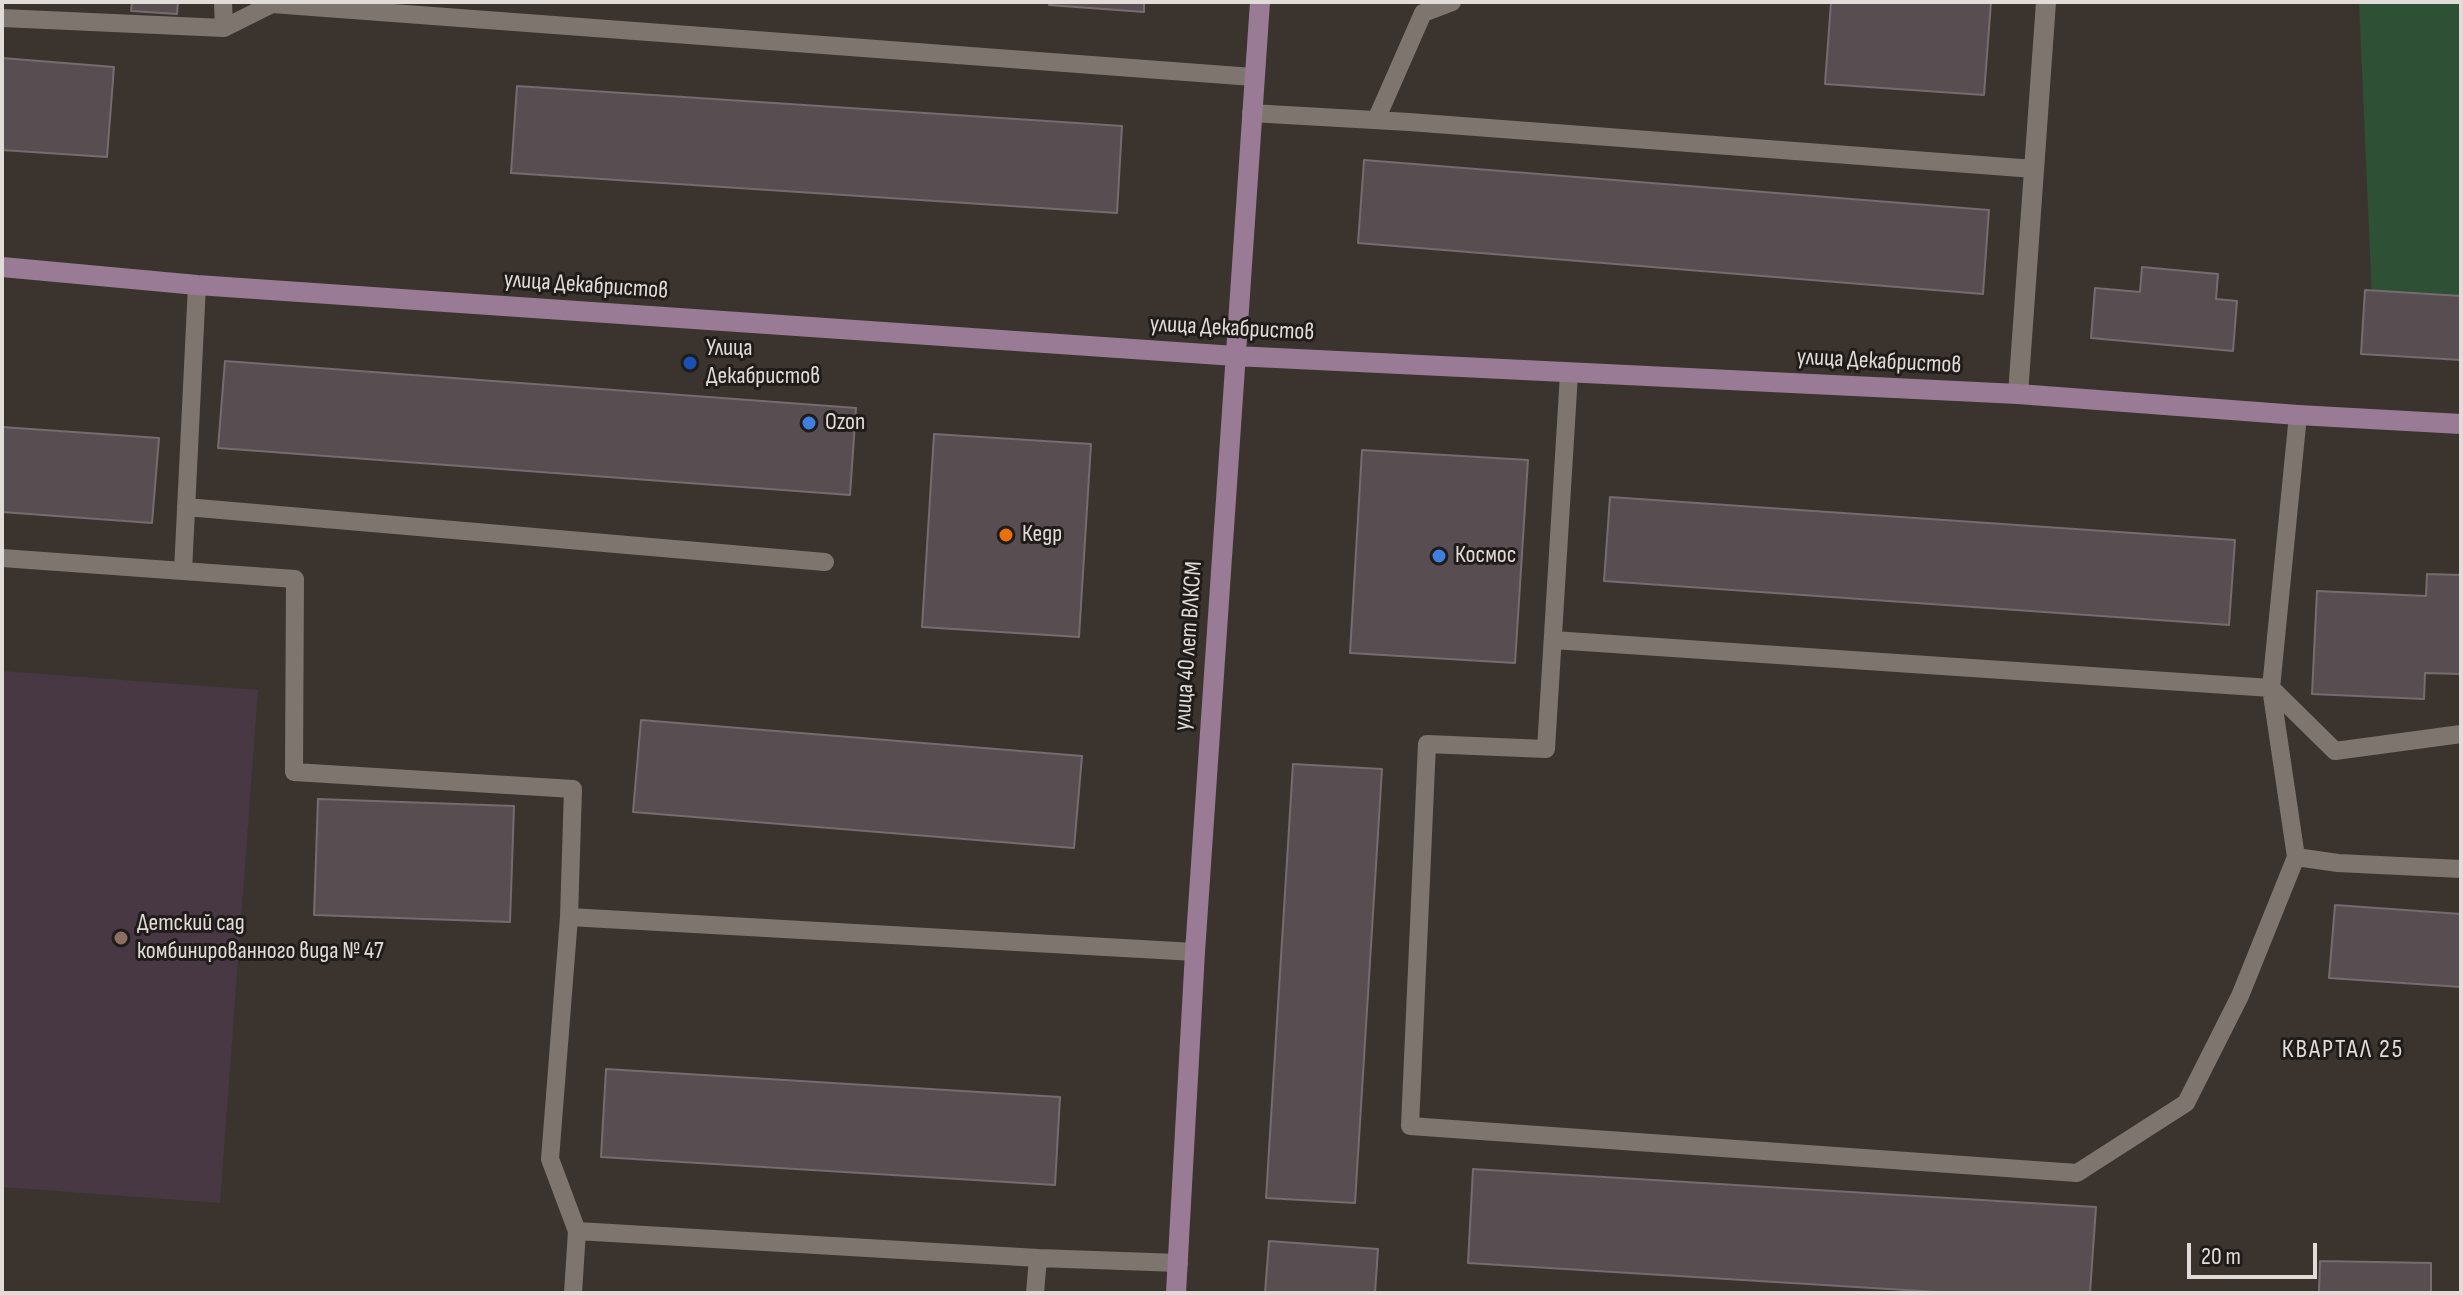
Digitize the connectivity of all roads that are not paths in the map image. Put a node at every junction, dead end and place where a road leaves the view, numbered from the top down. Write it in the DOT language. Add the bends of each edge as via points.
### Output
graph roads {
  1 [pos="223,2"];
  2 [pos="1260,2"];
  3 [pos="1452,2"];
  4 [pos="2046,2"];
  5 [pos="2,18"];
  6 [pos="224,28"];
  7 [pos="1253,77"];
  8 [pos="1251,113"];
  9 [pos="1376,120"];
  10 [pos="2034,169"];
  11 [pos="2,267"];
  12 [pos="197,285"];
  13 [pos="1235,356"];
  14 [pos="1569,374"];
  15 [pos="2018,394"];
  16 [pos="2298,415"];
  17 [pos="2461,424"];
  18 [pos="186,507"];
  19 [pos="2,558"];
  20 [pos="825,562"];
  21 [pos="183,571"];
  22 [pos="1553,640"];
  23 [pos="2271,688"];
  24 [pos="2461,734"];
  25 [pos="2296,857"];
  26 [pos="2461,869"];
  27 [pos="569,917"];
  28 [pos="1195,952"];
  29 [pos="577,1231"];
  30 [pos="1038,1258"];
  31 [pos="1179,1263"];
  32 [pos="573,1293"];
  33 [pos="1035,1293"];
  34 [pos="1176,1293"];
  1 -- 6 [label="lane"];
  2 -- 7 [label="main road, улица 40 лет ВЛКСМ"];
  3 -- 9 [label="lane" via="1423,13"];
  4 -- 10 [label="street"];
  5 -- 6 [label="lane"];
  6 -- 7 [label="lane" via="272,4"];
  7 -- 8 [label="main road, улица 40 лет ВЛКСМ"];
  8 -- 9 [label="lane"];
  8 -- 13 [label="main road, улица 40 лет ВЛКСМ"];
  9 -- 10 [label="lane"];
  10 -- 15 [label="street"];
  11 -- 12 [label="main road, улица Декабристов"];
  12 -- 13 [label="main road, улица Декабристов"];
  12 -- 18 [label="lane"];
  13 -- 14 [label="main road, улица Декабристов"];
  13 -- 28 [label="main road, улица 40 лет ВЛКСМ"];
  14 -- 15 [label="main road, улица Декабристов"];
  14 -- 22 [label="lane"];
  15 -- 16 [label="main road, улица Декабристов"];
  16 -- 17 [label="main road, улица Декабристов"];
  16 -- 23 [label="lane"];
  18 -- 20 [label="lane"];
  18 -- 21 [label="lane"];
  19 -- 21 [label="lane"];
  21 -- 27 [label="lane" via="295,579 294,772 573,789"];
  22 -- 23 [label="lane"];
  22 -- 25 [label="lane" via="1546,749 1427,744 1410,1126 2077,1173 2186,1103 2240,996"];
  23 -- 24 [label="lane" via="2335,751"];
  23 -- 25 [label="lane"];
  25 -- 26 [label="lane"];
  27 -- 28 [label="lane"];
  27 -- 29 [label="lane" via="550,1159"];
  28 -- 31 [label="main road, улица 40 лет ВЛКСМ"];
  29 -- 30 [label="lane"];
  29 -- 32 [label="lane"];
  30 -- 31 [label="lane"];
  30 -- 33 [label="lane"];
  31 -- 34 [label="main road, улица 40 лет ВЛКСМ"];
}
